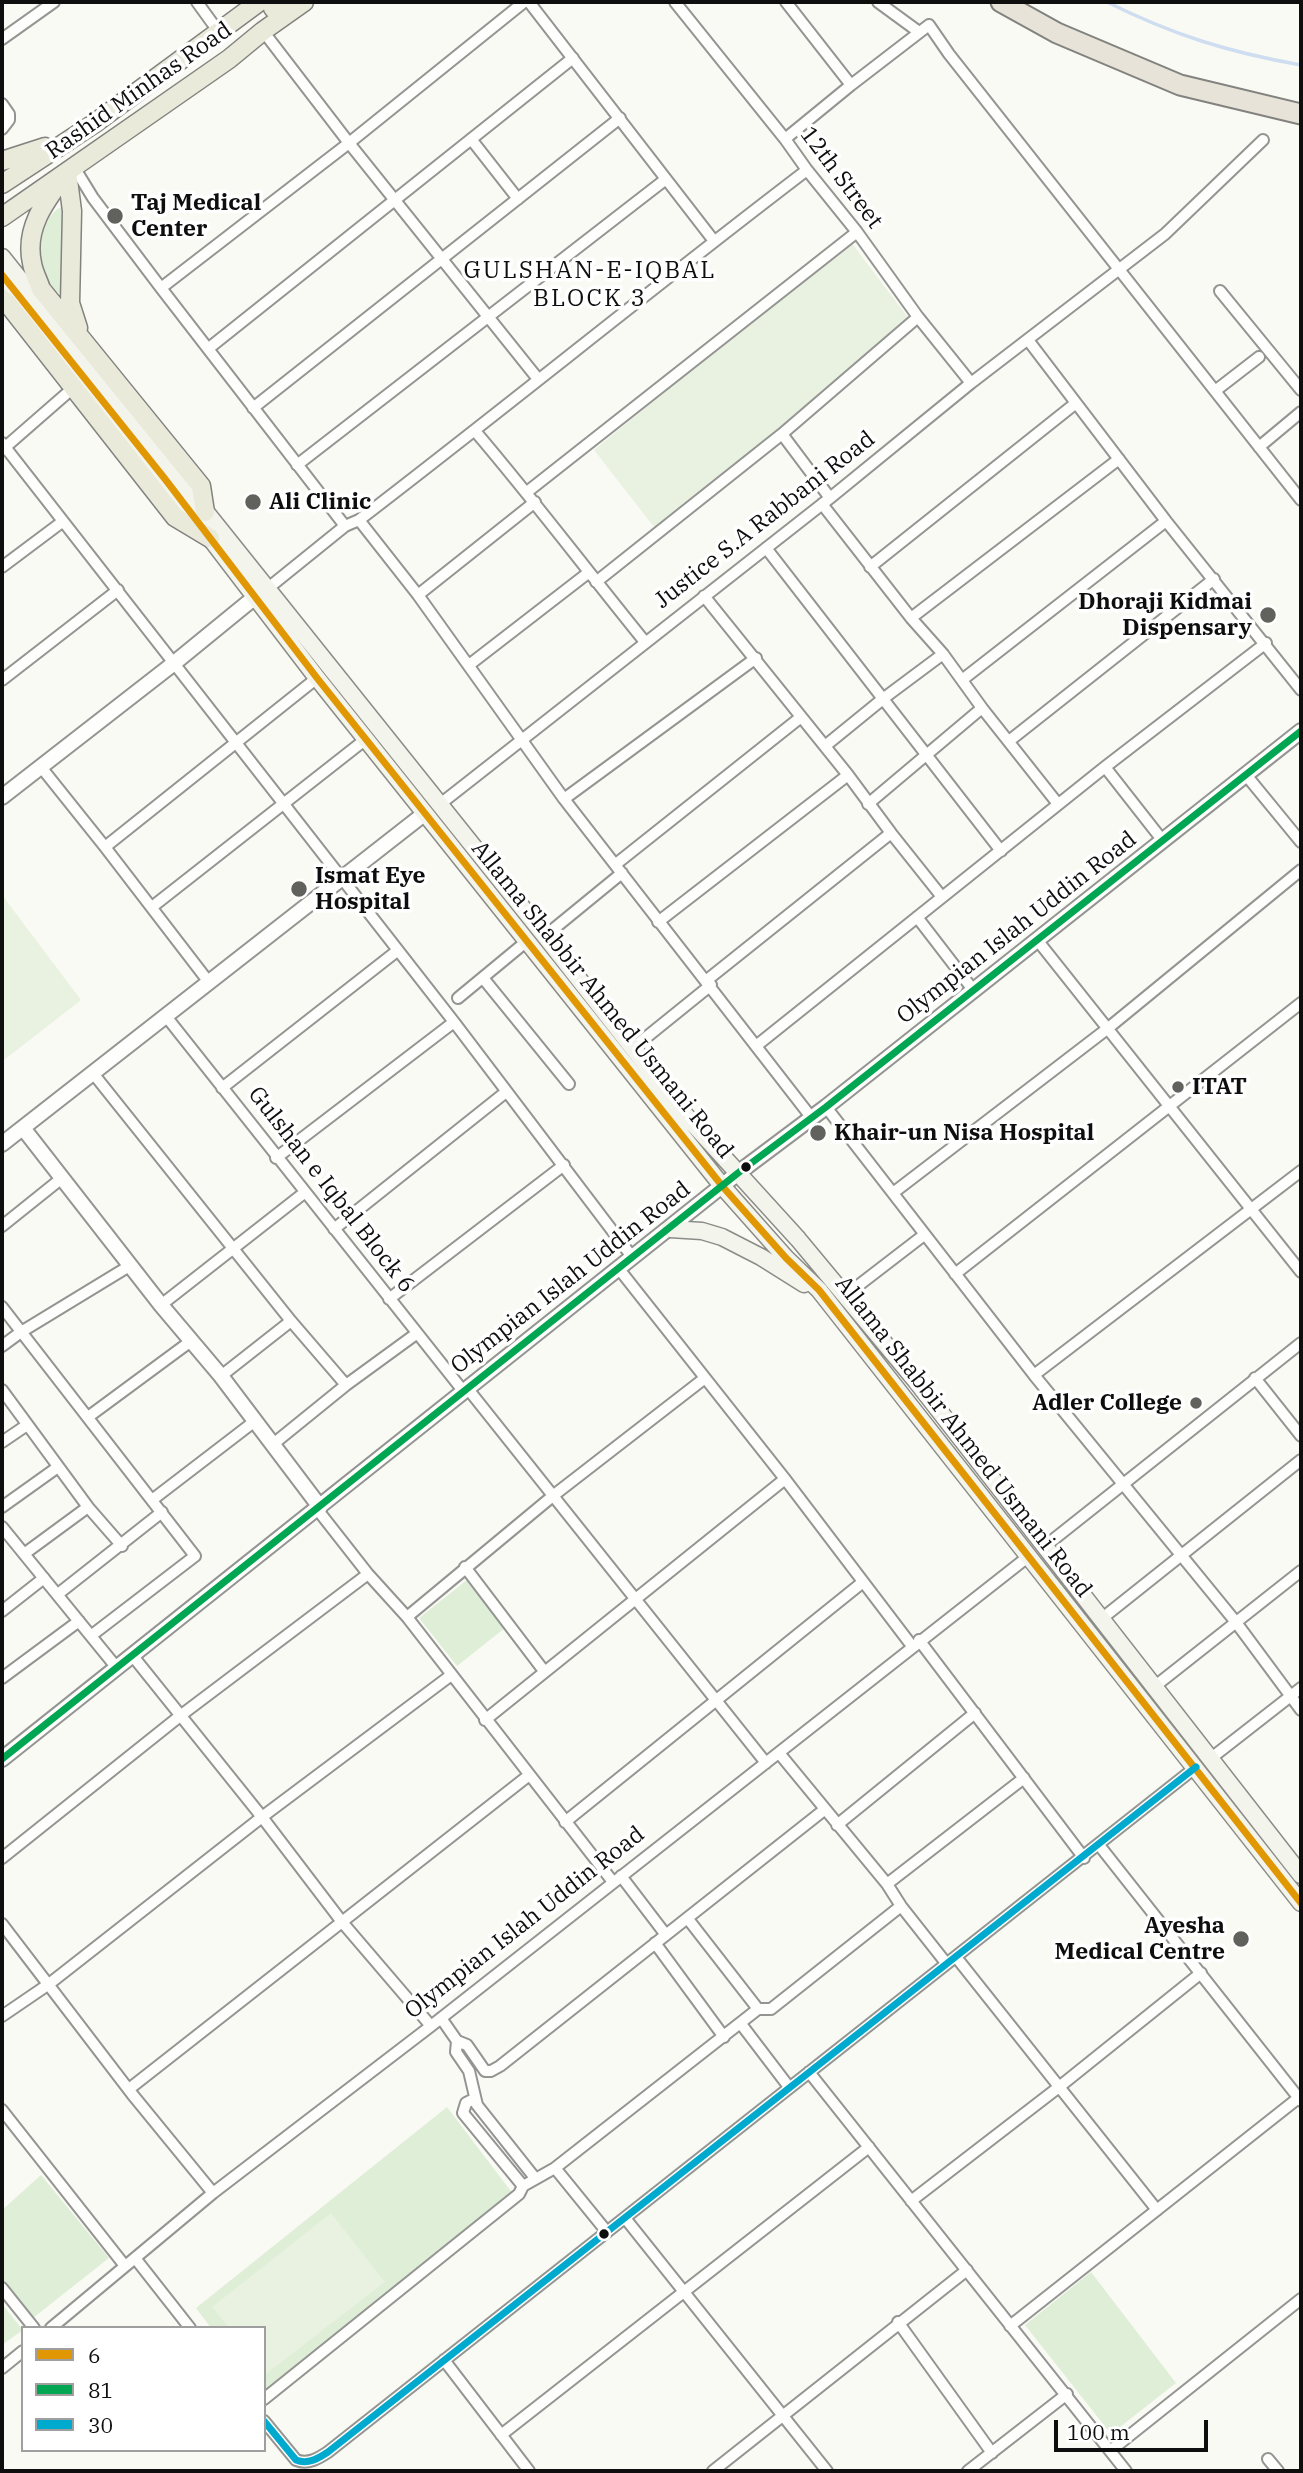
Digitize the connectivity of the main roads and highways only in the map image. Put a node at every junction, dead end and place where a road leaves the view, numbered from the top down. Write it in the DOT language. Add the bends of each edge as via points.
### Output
graph roads {
  1 [pos="259,2"];
  2 [pos="272,2"];
  3 [pos="1001,2"];
  4 [pos="298,6"];
  5 [pos="218,32"];
  6 [pos="229,60"];
  7 [pos="1301,114"];
  8 [pos="69,140"];
  9 [pos="2,161"];
  10 [pos="71,170"];
  11 [pos="2,184"];
  12 [pos="2,217"];
  13 [pos="2,257"];
  14 [pos="2,275"];
  15 [pos="2,299"];
  16 [pos="81,338"];
  17 [pos="169,475"];
  18 [pos="205,512"];
  19 [pos="211,538"];
  20 [pos="261,593"];
  21 [pos="670,1229"];
  22 [pos="819,1290"];
  23 [pos="1203,1763"];
  24 [pos="1301,1875"];
  25 [pos="1301,1903"];
  1 -- 5 [label="main road, Rashid Minhas Road"];
  2 -- 4 [label="main road" via="277,13"];
  3 -- 7 [label="highway" via="1057,33 1180,85"];
  4 -- 6 [label="main road, Rashid Minhas Road"];
  5 -- 6 [label="main road" via="240,29 245,34"];
  5 -- 8 [label="main road, Rashid Minhas Road"];
  6 -- 10 [label="main road, Rashid Minhas Road"];
  8 -- 9 [label="main road"];
  8 -- 11 [label="main road, Rashid Minhas Road"];
  10 -- 12 [label="main road, Rashid Minhas Road"];
  10 -- 16 [label="main road" via="70,303"];
  10 -- 16 [label="main road" via="37,215 32,263 41,289"];
  13 -- 17 [label="main road"];
  14 -- 17 [label="main road"];
  15 -- 19 [label="main road" via="175,517"];
  16 -- 18 [label="main road" via="201,486"];
  17 -- 18 [label="main road, Allama Shabbir Ahmed Usmani Road"];
  17 -- 19 [label="main road, Allama Shabbir Ahmed Usmani Road"];
  18 -- 20 [label="main road, Allama Shabbir Ahmed Usmani Road"];
  19 -- 20 [label="main road, Allama Shabbir Ahmed Usmani Road"];
  20 -- 22 [label="main road, Allama Shabbir Ahmed Usmani Road" via="317,678 424,814 723,1187"];
  20 -- 23 [label="main road, Allama Shabbir Ahmed Usmani Road" via="439,805 687,1117 916,1381 1154,1687"];
  21 -- 22 [label="main road" via="722,1237"];
  22 -- 23 [label="main road, Allama Shabbir Ahmed Usmani Road" via="1028,1556"];
  23 -- 24 [label="main road, Allama Shabbir Ahmed Usmani Road"];
  23 -- 25 [label="main road, Allama Shabbir Ahmed Usmani Road"];
}
